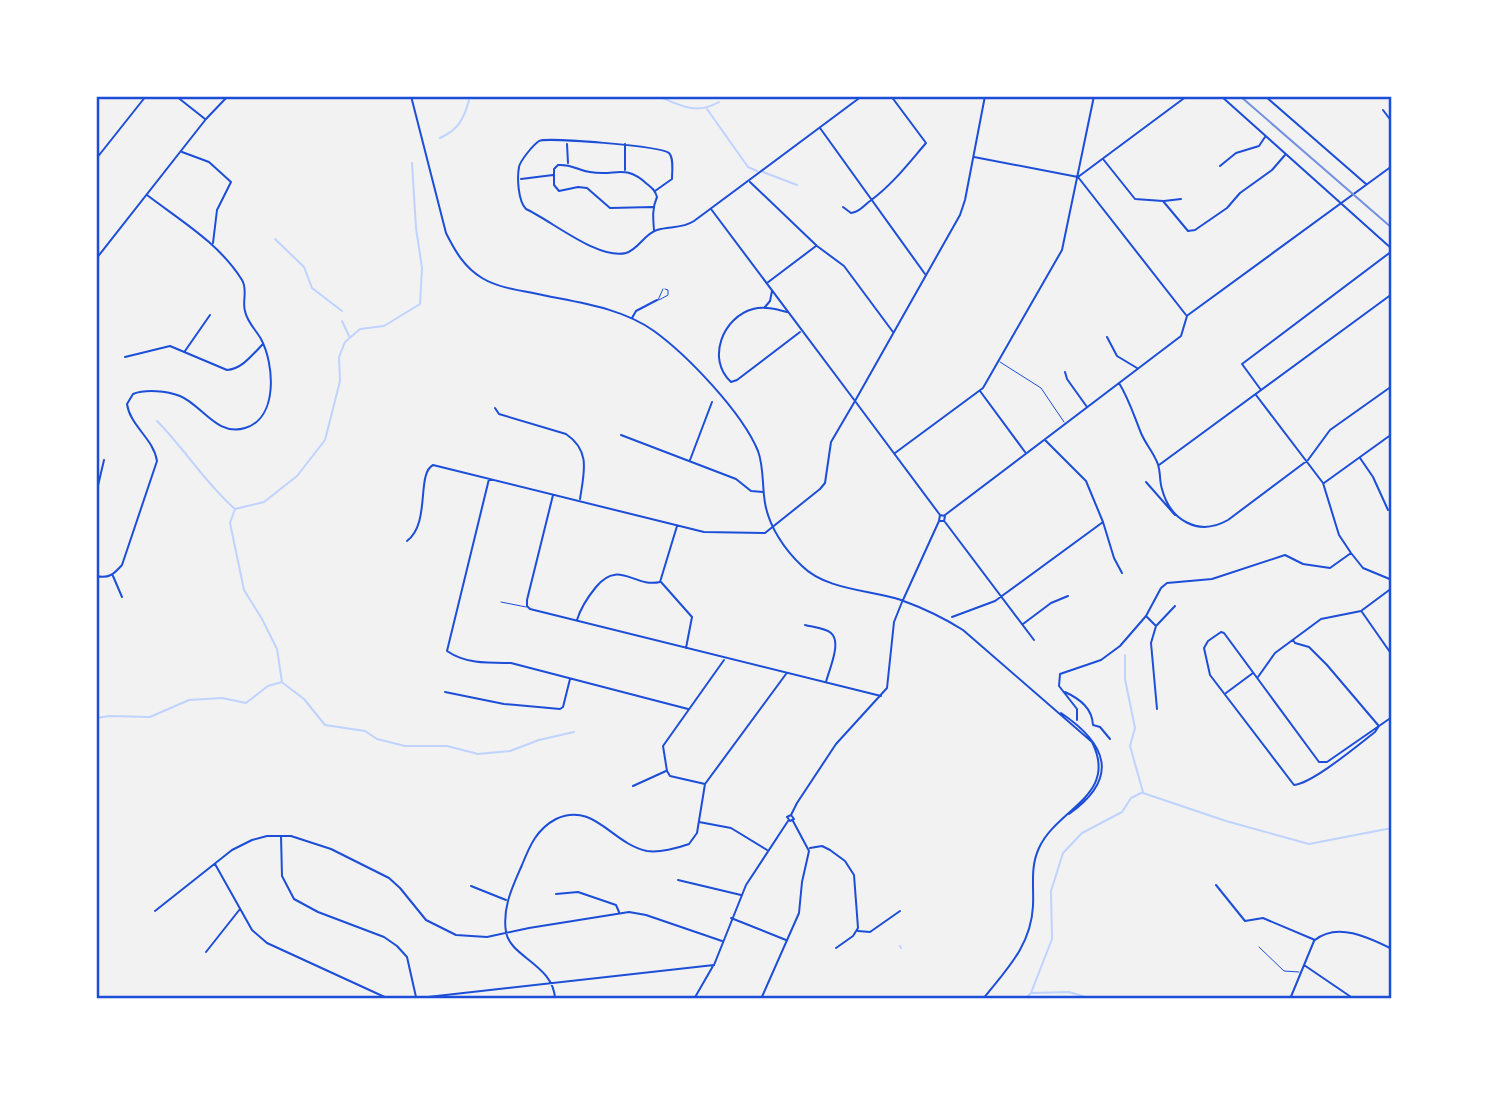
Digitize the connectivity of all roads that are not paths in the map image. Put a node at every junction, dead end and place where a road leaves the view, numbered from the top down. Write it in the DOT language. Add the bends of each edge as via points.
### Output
graph roads {
  1 [pos="176,96"];
  2 [pos="229,96"];
  3 [pos="411,96"];
  4 [pos="862,96"];
  5 [pos="891,96"];
  6 [pos="985,96"];
  7 [pos="1094,96"];
  8 [pos="1187,96"];
  9 [pos="1220,96"];
  10 [pos="1265,96"];
  11 [pos="145,97"];
  12 [pos="1383,110"];
  13 [pos="206,120"];
  14 [pos="1392,122"];
  15 [pos="820,128"];
  16 [pos="1265,136"];
  17 [pos="567,142"];
  18 [pos="625,144"];
  19 [pos="180,152"];
  20 [pos="1285,155"];
  21 [pos="974,156"];
  22 [pos="96,159"];
  23 [pos="1103,159"];
  24 [pos="568,164"];
  25 [pos="1220,166"];
  26 [pos="1392,166"];
  27 [pos="625,171"];
  28 [pos="554,174"];
  29 [pos="1077,177"];
  30 [pos="519,178"];
  31 [pos="748,181"];
  32 [pos="1366,185"];
  33 [pos="655,191"];
  34 [pos="147,195"];
  35 [pos="1181,199"];
  36 [pos="871,200"];
  37 [pos="1163,201"];
  38 [pos="1340,203"];
  39 [pos="653,207"];
  40 [pos="843,207"];
  41 [pos="711,209"];
  42 [pos="654,231"];
  43 [pos="213,244"];
  44 [pos="817,246"];
  45 [pos="1392,250"];
  46 [pos="96,260"];
  47 [pos="926,275"];
  48 [pos="766,283"];
  49 [pos="772,291"];
  50 [pos="1392,294"];
  51 [pos="657,300"];
  52 [pos="764,308"];
  53 [pos="788,312"];
  54 [pos="210,315"];
  55 [pos="1187,316"];
  56 [pos="631,319"];
  57 [pos="802,331"];
  58 [pos="893,332"];
  59 [pos="1107,337"];
  60 [pos="263,344"];
  61 [pos="185,352"];
  62 [pos="125,357"];
  63 [pos="999,362"];
  64 [pos="1138,369"];
  65 [pos="1065,372"];
  66 [pos="1119,383"];
  67 [pos="1392,386"];
  68 [pos="980,390"];
  69 [pos="1261,391"];
  70 [pos="1256,395"];
  71 [pos="855,401"];
  72 [pos="712,402"];
  73 [pos="1087,407"];
  74 [pos="495,408"];
  75 [pos="1066,424"];
  76 [pos="621,435"];
  77 [pos="1392,435"];
  78 [pos="1044,440"];
  79 [pos="1026,453"];
  80 [pos="894,454"];
  81 [pos="1360,457"];
  82 [pos="104,460"];
  83 [pos="690,461"];
  84 [pos="1306,461"];
  85 [pos="1158,466"];
  86 [pos="490,478"];
  87 [pos="1146,482"];
  88 [pos="1323,483"];
  89 [pos="764,492"];
  90 [pos="96,494"];
  91 [pos="553,494"];
  92 [pos="580,501"];
  93 [pos="1388,510"];
  94 [pos="940,515"];
  95 [pos="944,516"];
  96 [pos="1176,516"];
  97 [pos="940,521"];
  98 [pos="944,521"];
  99 [pos="1103,522"];
  100 [pos="677,526"];
  101 [pos="772,526"];
  102 [pos="407,541"];
  103 [pos="1351,553"];
  104 [pos="1122,573"];
  105 [pos="113,575"];
  106 [pos="96,576"];
  107 [pos="1391,579"];
  108 [pos="660,582"];
  109 [pos="1392,588"];
  110 [pos="1068,596"];
  111 [pos="122,597"];
  112 [pos="1000,597"];
  113 [pos="903,601"];
  114 [pos="501,602"];
  115 [pos="527,606"];
  116 [pos="1175,606"];
  117 [pos="1361,611"];
  118 [pos="1146,616"];
  119 [pos="952,617"];
  120 [pos="577,621"];
  121 [pos="804,625"];
  122 [pos="1022,625"];
  123 [pos="1156,626"];
  124 [pos="1034,640"];
  125 [pos="1293,640"];
  126 [pos="686,649"];
  127 [pos="1392,655"];
  128 [pos="725,659"];
  129 [pos="1254,673"];
  130 [pos="786,674"];
  131 [pos="570,678"];
  132 [pos="1257,678"];
  133 [pos="827,682"];
  134 [pos="445,692"];
  135 [pos="1064,692"];
  136 [pos="1225,693"];
  137 [pos="881,696"];
  138 [pos="688,709"];
  139 [pos="1157,709"];
  140 [pos="1392,717"];
  141 [pos="1077,720"];
  142 [pos="1379,726"];
  143 [pos="1110,739"];
  144 [pos="667,771"];
  145 [pos="705,784"];
  146 [pos="633,786"];
  147 [pos="792,815"];
  148 [pos="788,820"];
  149 [pos="793,820"];
  150 [pos="698,822"];
  151 [pos="281,835"];
  152 [pos="809,848"];
  153 [pos="767,851"];
  154 [pos="214,863"];
  155 [pos="678,880"];
  156 [pos="1216,885"];
  157 [pos="471,886"];
  158 [pos="556,894"];
  159 [pos="741,895"];
  160 [pos="507,900"];
  161 [pos="241,909"];
  162 [pos="155,911"];
  163 [pos="900,911"];
  164 [pos="619,914"];
  165 [pos="732,918"];
  166 [pos="857,931"];
  167 [pos="506,933"];
  168 [pos="787,940"];
  169 [pos="1315,940"];
  170 [pos="723,941"];
  171 [pos="1259,947"];
  172 [pos="836,948"];
  173 [pos="1392,949"];
  174 [pos="206,952"];
  175 [pos="713,965"];
  176 [pos="1304,965"];
  177 [pos="1301,972"];
  178 [pos="552,983"];
  179 [pos="416,998"];
  180 [pos="389,999"];
  181 [pos="410,999"];
  182 [pos="555,999"];
  183 [pos="694,999"];
  184 [pos="761,999"];
  185 [pos="983,999"];
  186 [pos="1290,999"];
  187 [pos="1354,999"];
  1 -- 13 [label="street"];
  2 -- 13 [label="street"];
  3 -- 56 [label="street" via="446,233 470,269 502,286"];
  4 -- 15 [label="street"];
  5 -- 36 [label="street" via="926,143 886,190"];
  6 -- 21 [label="street"];
  7 -- 29 [label="street"];
  8 -- 23 [label="street"];
  9 -- 16 [label="street"];
  10 -- 32 [label="street"];
  11 -- 22 [label="street"];
  12 -- 14 [label="street"];
  13 -- 19 [label="street"];
  15 -- 31 [label="street"];
  15 -- 36 [label="street"];
  16 -- 20 [label="street"];
  16 -- 25 [label="street" via="1259,146 1236,153"];
  17 -- 18 [label="street"];
  17 -- 24 [label="street"];
  17 -- 30 [label="street" via="539,141 522,161"];
  18 -- 27 [label="street"];
  18 -- 33 [label="street" via="659,148 672,156 673,179"];
  19 -- 34 [label="street"];
  19 -- 43 [label="street" via="209,162 231,182 217,209"];
  20 -- 37 [label="street" via="1227,208 1195,230 1186,230"];
  20 -- 38 [label="street"];
  21 -- 29 [label="street"];
  21 -- 47 [label="street" via="960,215"];
  23 -- 29 [label="street"];
  23 -- 37 [label="street" via="1135,199"];
  24 -- 27 [label="street" via="591,172"];
  24 -- 28 [label="street" via="555,166"];
  26 -- 32 [label="street"];
  27 -- 33 [label="street" via="636,174"];
  28 -- 30 [label="street"];
  28 -- 39 [label="street" via="557,190 587,188 608,207"];
  29 -- 55 [label="street"];
  29 -- 63 [label="street" via="1062,250"];
  30 -- 42 [label="street" via="526,209 596,249 631,251"];
  31 -- 41 [label="street"];
  31 -- 44 [label="street"];
  32 -- 38 [label="street"];
  33 -- 39 [label="street"];
  34 -- 43 [label="street"];
  34 -- 46 [label="street"];
  35 -- 37 [label="street"];
  36 -- 40 [label="street" via="855,214"];
  36 -- 47 [label="street"];
  38 -- 45 [label="street"];
  38 -- 55 [label="street"];
  39 -- 42 [label="street"];
  41 -- 42 [label="street" via="687,225"];
  41 -- 48 [label="street"];
  43 -- 60 [label="street" via="243,282 246,315"];
  44 -- 48 [label="street"];
  44 -- 58 [label="street" via="844,266"];
  45 -- 69 [label="street" via="1242,364"];
  47 -- 58 [label="street"];
  48 -- 49 [label="street"];
  49 -- 52 [label="street"];
  49 -- 53 [label="street"];
  50 -- 69 [label="street"];
  51 -- 56 [label="street" via="636,311"];
  52 -- 53 [label="street"];
  52 -- 57 [label="street" via="739,316 722,337 720,361 731,382"];
  53 -- 57 [label="street"];
  54 -- 61 [label="street"];
  55 -- 64 [label="street" via="1181,336"];
  56 -- 89 [label="street" via="688,360 720,396 758,451"];
  57 -- 71 [label="street"];
  58 -- 71 [label="street"];
  59 -- 64 [label="street" via="1117,356"];
  60 -- 61 [label="street" via="233,370"];
  60 -- 105 [label="street" via="271,371 268,403 260,419 244,429 222,428 181,397 146,391 130,398 130,415 156,451 157,461 122,565"];
  61 -- 62 [label="street" via="162,346"];
  63 -- 68 [label="street"];
  63 -- 75 [label="lane" via="1041,388"];
  64 -- 66 [label="street"];
  65 -- 73 [label="street"];
  66 -- 73 [label="street"];
  66 -- 85 [label="street"];
  67 -- 84 [label="street" via="1330,430"];
  68 -- 79 [label="street"];
  68 -- 80 [label="street"];
  69 -- 70 [label="street"];
  70 -- 84 [label="street"];
  70 -- 85 [label="street"];
  71 -- 80 [label="street"];
  71 -- 101 [label="street" via="831,442 825,483"];
  72 -- 83 [label="street"];
  73 -- 75 [label="street"];
  74 -- 92 [label="street" via="499,414 575,439 584,465"];
  75 -- 78 [label="street"];
  76 -- 83 [label="street"];
  77 -- 81 [label="street"];
  78 -- 79 [label="street"];
  78 -- 99 [label="street" via="1086,481"];
  79 -- 95 [label="street"];
  80 -- 94 [label="street"];
  81 -- 88 [label="street"];
  81 -- 93 [label="street"];
  82 -- 90 [label="street"];
  83 -- 89 [label="street" via="751,491"];
  84 -- 88 [label="street"];
  84 -- 96 [label="street" via="1219,525 1193,526"];
  85 -- 96 [label="street" via="1165,499"];
  86 -- 91 [label="street"];
  86 -- 102 [label="street" via="431,466 417,532"];
  86 -- 131 [label="street" via="447,651 457,658 511,663"];
  87 -- 96 [label="street"];
  88 -- 103 [label="street" via="1339,535"];
  89 -- 101 [label="street"];
  91 -- 92 [label="street"];
  91 -- 115 [label="street"];
  92 -- 100 [label="street"];
  94 -- 95 [label="street"];
  94 -- 97 [label="street"];
  95 -- 98 [label="street"];
  97 -- 98 [label="street"];
  97 -- 113 [label="street"];
  98 -- 112 [label="street"];
  99 -- 104 [label="street"];
  99 -- 112 [label="street"];
  100 -- 101 [label="street" via="705,532 761,533"];
  100 -- 108 [label="street"];
  101 -- 113 [label="street" via="811,574"];
  103 -- 107 [label="street" via="1363,568"];
  103 -- 118 [label="street" via="1329,568 1284,555 1212,579 1167,583"];
  105 -- 106 [label="street"];
  105 -- 111 [label="street"];
  108 -- 120 [label="street" via="615,573 603,578 583,603"];
  108 -- 126 [label="street" via="692,617"];
  109 -- 117 [label="street"];
  110 -- 122 [label="street"];
  112 -- 119 [label="street"];
  112 -- 122 [label="street"];
  113 -- 137 [label="street" via="894,622 888,685"];
  113 -- 185 [label="street" via="964,630 1051,707 1089,734 1101,760 1101,777 1094,793 1060,820 1041,843 1034,863 1033,911 1025,942"];
  114 -- 115 [label="lane"];
  115 -- 120 [label="street"];
  116 -- 123 [label="street"];
  117 -- 125 [label="street" via="1321,619"];
  117 -- 127 [label="street"];
  118 -- 123 [label="street"];
  118 -- 135 [label="street" via="1101,660 1063,672 1059,686"];
  120 -- 126 [label="street"];
  121 -- 133 [label="street" via="834,637"];
  122 -- 124 [label="street"];
  123 -- 139 [label="street" via="1150,643"];
  125 -- 132 [label="street" via="1275,653"];
  125 -- 142 [label="street" via="1309,647 1327,664"];
  126 -- 128 [label="street"];
  128 -- 130 [label="street"];
  128 -- 138 [label="street"];
  129 -- 132 [label="street"];
  129 -- 136 [label="street"];
  129 -- 136 [label="street" via="1221,632 1208,641 1204,652 1210,675"];
  130 -- 133 [label="street"];
  130 -- 145 [label="street"];
  131 -- 134 [label="street" via="559,709"];
  131 -- 138 [label="street"];
  132 -- 142 [label="street" via="1319,762 1327,762"];
  133 -- 137 [label="street"];
  135 -- 141 [label="street" via="1077,709"];
  135 -- 143 [label="street" via="1085,705 1093,715 1093,725"];
  136 -- 142 [label="street" via="1292,783 1300,784 1326,768"];
  137 -- 147 [label="street" via="836,744"];
  138 -- 144 [label="street" via="663,746"];
  140 -- 142 [label="street"];
  144 -- 145 [label="street" via="670,776"];
  144 -- 146 [label="street"];
  145 -- 150 [label="street"];
  147 -- 148 [label="street"];
  147 -- 149 [label="street"];
  148 -- 149 [label="street"];
  148 -- 153 [label="street"];
  149 -- 152 [label="street"];
  150 -- 153 [label="street" via="731,828"];
  150 -- 160 [label="street" via="689,844 653,852 631,846 585,814 563,816 534,837"];
  151 -- 154 [label="street" via="252,840"];
  151 -- 167 [label="street" via="331,849 389,878 420,915 444,931 476,938"];
  151 -- 179 [label="street" via="282,876 294,899 397,946 407,957"];
  152 -- 166 [label="street" via="826,848 851,867"];
  152 -- 168 [label="street" via="799,913"];
  153 -- 159 [label="street"];
  154 -- 161 [label="street"];
  154 -- 162 [label="street"];
  155 -- 159 [label="street"];
  156 -- 169 [label="street" via="1245,921 1267,919"];
  157 -- 160 [label="street"];
  158 -- 164 [label="street" via="578,892 616,905"];
  159 -- 165 [label="street"];
  160 -- 167 [label="street"];
  161 -- 174 [label="street"];
  161 -- 180 [label="street" via="252,930 267,943"];
  163 -- 166 [label="street" via="870,932"];
  164 -- 167 [label="street"];
  164 -- 170 [label="street" via="637,913"];
  165 -- 168 [label="street"];
  165 -- 170 [label="street"];
  166 -- 172 [label="street"];
  167 -- 178 [label="street"];
  168 -- 184 [label="street"];
  169 -- 173 [label="street" via="1324,933 1341,931"];
  169 -- 176 [label="street"];
  170 -- 175 [label="street"];
  171 -- 177 [label="lane" via="1284,971"];
  175 -- 178 [label="street"];
  175 -- 183 [label="street"];
  176 -- 177 [label="street"];
  176 -- 187 [label="street"];
  177 -- 186 [label="street"];
  178 -- 179 [label="street"];
  178 -- 182 [label="street"];
  179 -- 181 [label="street"];
}
